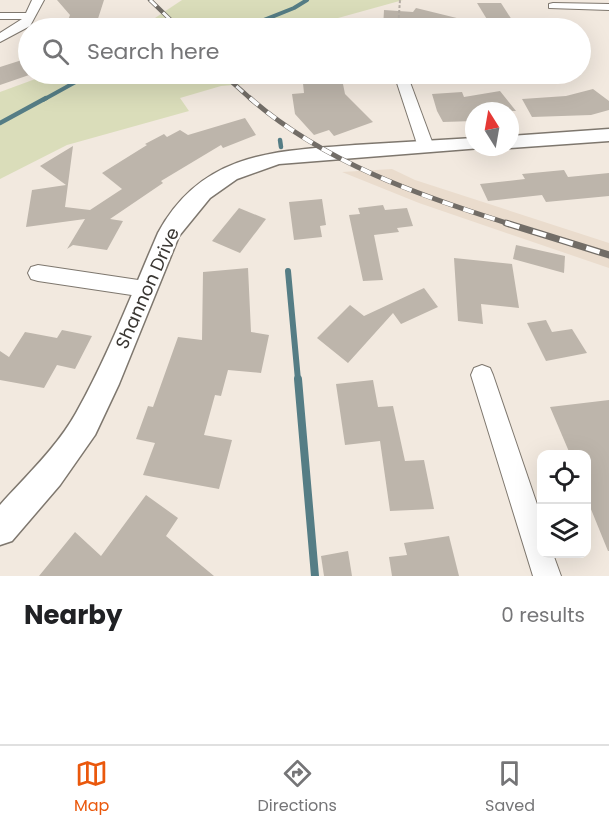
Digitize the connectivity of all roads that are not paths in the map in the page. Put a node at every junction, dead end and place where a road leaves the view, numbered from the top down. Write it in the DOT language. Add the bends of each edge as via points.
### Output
graph roads {
  1 [pos="39,0"];
  2 [pos="553,6"];
  3 [pos="609,7"];
  4 [pos="0,16"];
  5 [pos="30,16"];
  6 [pos="18,29"];
  7 [pos="0,38"];
  8 [pos="404,84"];
  9 [pos="609,135"];
  10 [pos="519,141"];
  11 [pos="465,145"];
  12 [pos="426,147"];
  13 [pos="38,273"];
  14 [pos="145,288"];
  15 [pos="482,375"];
  16 [pos="0,529"];
  17 [pos="547,576"];
  1 -- 5 [label="street"];
  2 -- 3 [label="street"];
  4 -- 5 [label="street"];
  6 -- 7 [label="street"];
  8 -- 12 [label="street"];
  9 -- 10 [label="street"];
  11 -- 12 [label="street, Shannon Drive"];
  12 -- 14 [label="street, Shannon Drive" via="290,156 260,161 232,172 204,189 180,215"];
  13 -- 14 [label="street"];
  14 -- 16 [label="street, Shannon Drive" via="85,425 49,474"];
  15 -- 17 [label="street"];
}
